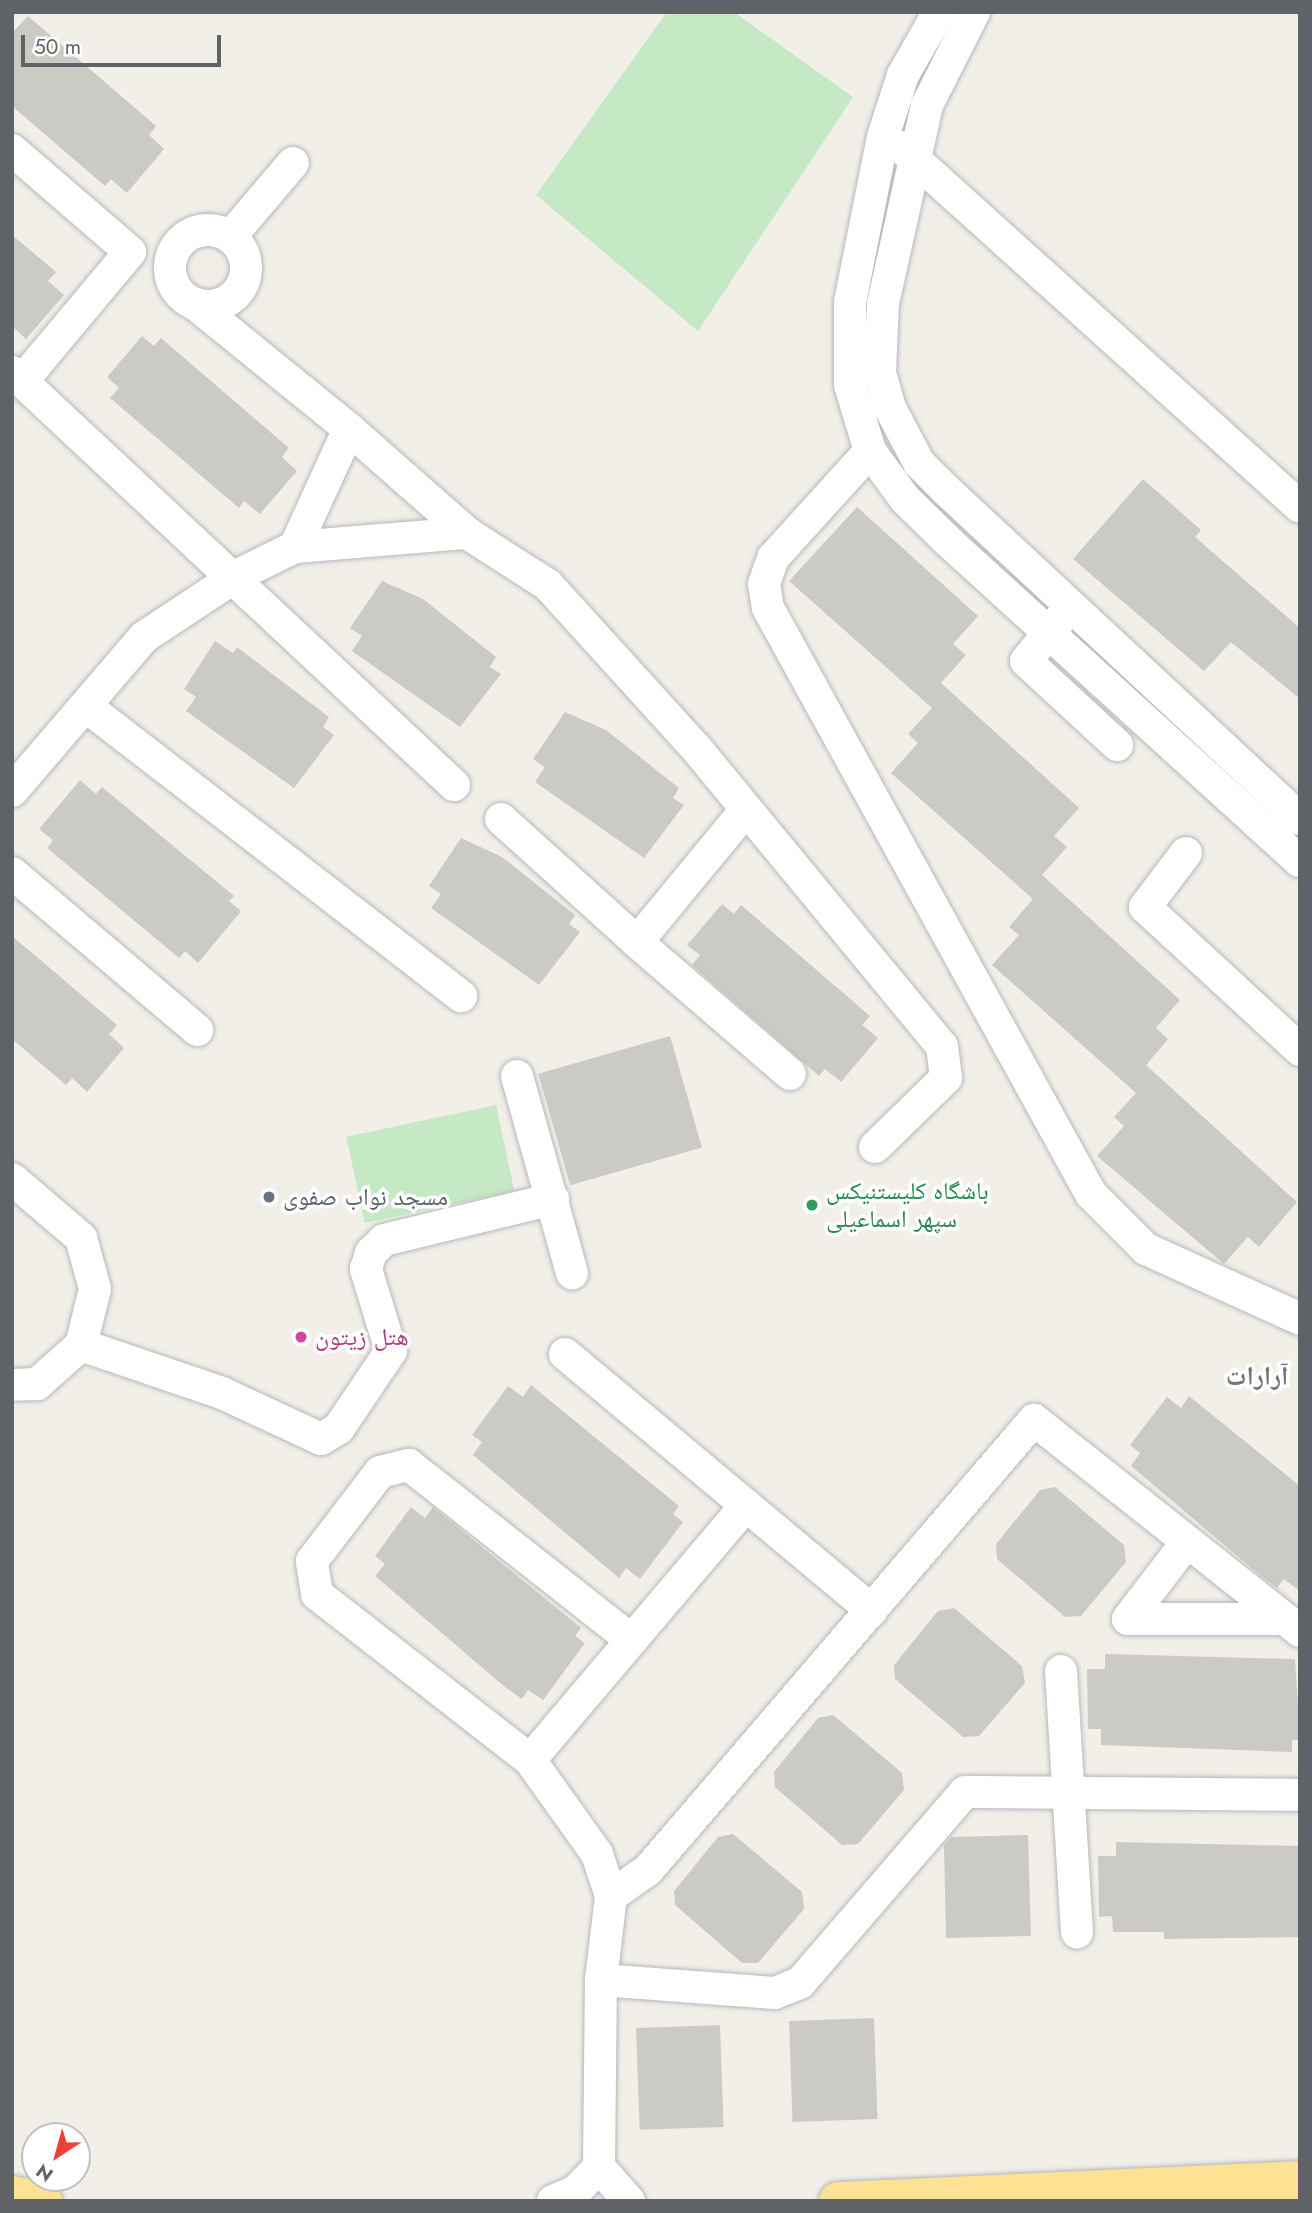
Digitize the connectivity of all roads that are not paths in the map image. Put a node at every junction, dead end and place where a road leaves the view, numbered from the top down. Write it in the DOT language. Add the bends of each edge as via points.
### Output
graph roads {
  1 [pos="939,12"];
  2 [pos="974,12"];
  3 [pos="883,137"];
  4 [pos="12,150"];
  5 [pos="914,156"];
  6 [pos="293,163"];
  7 [pos="230,237"];
  8 [pos="130,252"];
  9 [pos="185,294"];
  10 [pos="17,376"];
  11 [pos="349,429"];
  12 [pos="870,452"];
  13 [pos="1300,507"];
  14 [pos="467,533"];
  15 [pos="295,547"];
  16 [pos="236,576"];
  17 [pos="1070,606"];
  18 [pos="1048,635"];
  19 [pos="87,707"];
  20 [pos="1117,745"];
  21 [pos="454,785"];
  22 [pos="12,791"];
  23 [pos="746,810"];
  24 [pos="500,819"];
  25 [pos="1300,819"];
  26 [pos="1186,853"];
  27 [pos="1300,861"];
  28 [pos="12,873"];
  29 [pos="637,942"];
  30 [pos="461,996"];
  31 [pos="197,1030"];
  32 [pos="1300,1050"];
  33 [pos="790,1074"];
  34 [pos="517,1076"];
  35 [pos="875,1147"];
  36 [pos="12,1179"];
  37 [pos="553,1199"];
  38 [pos="572,1273"];
  39 [pos="1300,1319"];
  40 [pos="81,1345"];
  41 [pos="565,1354"];
  42 [pos="12,1385"];
  43 [pos="746,1505"];
  44 [pos="1187,1542"];
  45 [pos="872,1611"];
  46 [pos="1292,1625"];
  47 [pos="631,1640"];
  48 [pos="1061,1671"];
  49 [pos="530,1760"];
  50 [pos="1068,1793"];
  51 [pos="1300,1795"];
  52 [pos="611,1896"];
  53 [pos="1077,1933"];
  54 [pos="601,1980"];
  55 [pos="599,2167"];
  56 [pos="1300,2180"];
  57 [pos="1066,2192"];
  58 [pos="12,2195"];
  59 [pos="43,2201"];
  60 [pos="553,2201"];
  61 [pos="629,2201"];
  62 [pos="838,2201"];
  63 [pos="1248,2201"];
  1 -- 3 [label="street" via="903,75"];
  2 -- 5 [label="street" via="927,105"];
  3 -- 5 [label="street"];
  3 -- 12 [label="street" via="847,326 854,410"];
  4 -- 8 [label="street"];
  5 -- 13 [label="street"];
  5 -- 17 [label="street" via="879,321 880,373 890,408 919,463"];
  6 -- 7 [label="street"];
  7 -- 9 [label="street" via="208,230 183,239 171,260"];
  7 -- 9 [label="street" via="246,268 238,290 219,304"];
  8 -- 9 [label="street"];
  8 -- 10 [label="street"];
  9 -- 11 [label="street"];
  10 -- 16 [label="street"];
  11 -- 14 [label="street"];
  11 -- 15 [label="street"];
  12 -- 18 [label="street" via="905,499"];
  12 -- 39 [label="street" via="773,558 764,584 768,608 1091,1194 1146,1249"];
  14 -- 15 [label="street"];
  14 -- 23 [label="street" via="548,585"];
  15 -- 16 [label="street"];
  16 -- 19 [label="street" via="144,637"];
  16 -- 21 [label="street"];
  17 -- 18 [label="street"];
  17 -- 25 [label="street"];
  18 -- 20 [label="street" via="1026,661"];
  18 -- 27 [label="street"];
  19 -- 22 [label="street"];
  19 -- 30 [label="street"];
  23 -- 29 [label="street"];
  23 -- 35 [label="street" via="942,1046 946,1078"];
  24 -- 29 [label="street"];
  26 -- 32 [label="street" via="1145,907"];
  28 -- 31 [label="street"];
  29 -- 33 [label="street"];
  34 -- 37 [label="street"];
  36 -- 40 [label="street" via="81,1238 95,1289"];
  37 -- 38 [label="street"];
  37 -- 40 [label="street" via="384,1240 371,1253 366,1269 391,1351 339,1429 321,1439 222,1394"];
  40 -- 42 [label="street" via="37,1384"];
  41 -- 43 [label="street"];
  43 -- 45 [label="street"];
  43 -- 47 [label="street"];
  44 -- 45 [label="street" via="1034,1420"];
  44 -- 46 [label="street"];
  44 -- 46 [label="street" via="1128,1619"];
  45 -- 52 [label="street" via="648,1870"];
  47 -- 49 [label="street"];
  47 -- 49 [label="street" via="420,1469 398,1464 380,1472 312,1561 312,1584"];
  48 -- 50 [label="street"];
  49 -- 52 [label="street" via="597,1854"];
  50 -- 51 [label="street"];
  50 -- 53 [label="street"];
  50 -- 54 [label="street" via="965,1792 800,1983 775,1993"];
  52 -- 54 [label="street"];
  54 -- 55 [label="street"];
  55 -- 60 [label="street" via="576,2191"];
  55 -- 61 [label="street"];
  56 -- 57 [label="highway"];
  57 -- 62 [label="highway"];
  57 -- 63 [label="highway"];
  58 -- 59 [label="highway"];
}
